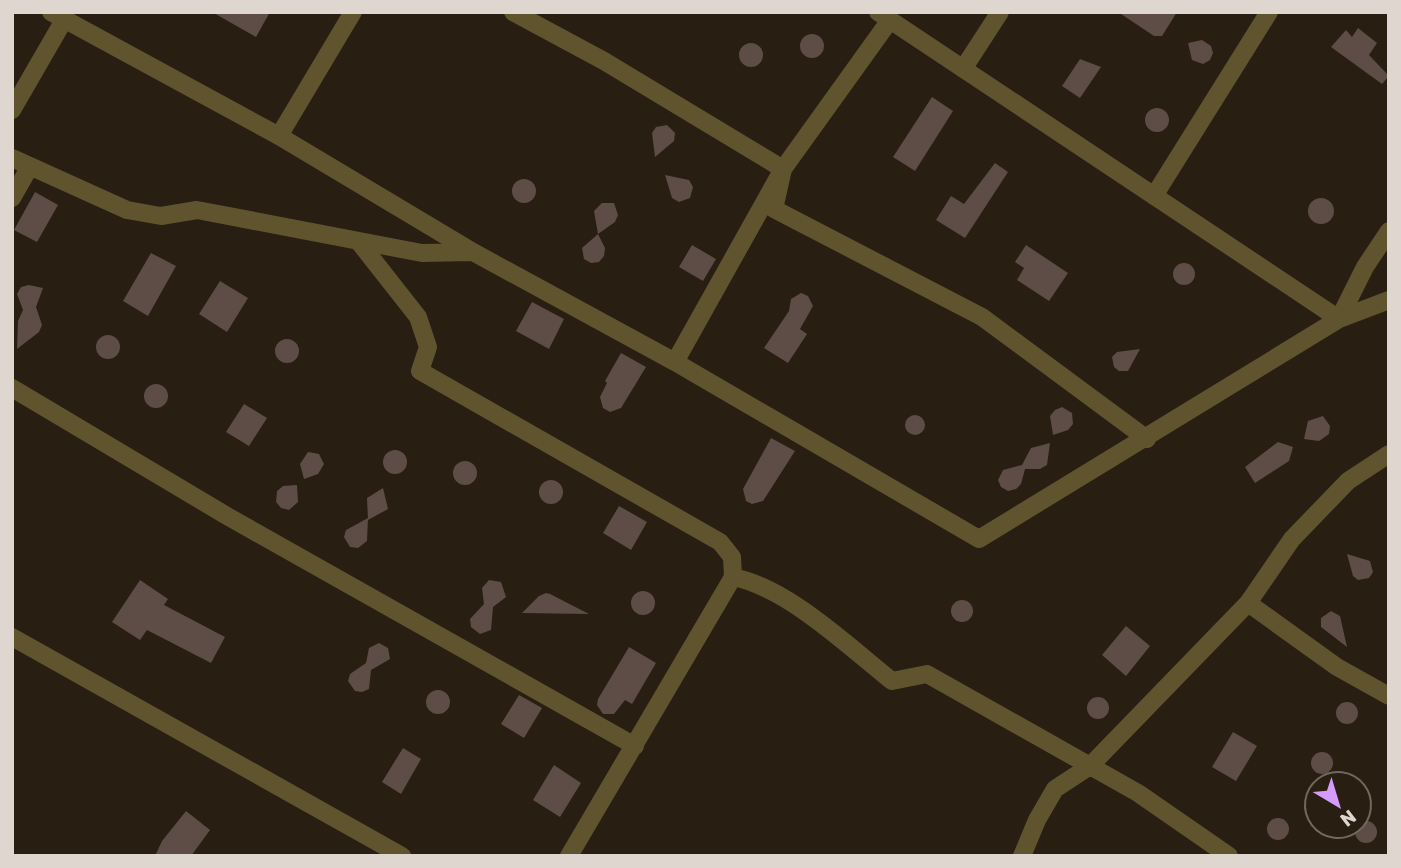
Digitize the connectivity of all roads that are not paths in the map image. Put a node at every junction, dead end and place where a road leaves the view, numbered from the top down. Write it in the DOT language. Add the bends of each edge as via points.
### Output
graph roads {
  1 [pos="353,12"];
  2 [pos="513,12"];
  3 [pos="1000,12"];
  4 [pos="1269,12"];
  5 [pos="57,16"];
  6 [pos="884,16"];
  7 [pos="963,69"];
  8 [pos="12,110"];
  9 [pos="279,136"];
  10 [pos="12,158"];
  11 [pos="30,168"];
  12 [pos="783,169"];
  13 [pos="1154,196"];
  14 [pos="12,198"];
  15 [pos="1389,231"];
  16 [pos="359,242"];
  17 [pos="473,252"];
  18 [pos="1389,300"];
  19 [pos="1339,319"];
  20 [pos="674,362"];
  21 [pos="12,388"];
  22 [pos="1147,439"];
  23 [pos="1389,454"];
  24 [pos="733,577"];
  25 [pos="1248,603"];
  26 [pos="12,637"];
  27 [pos="1389,696"];
  28 [pos="635,746"];
  29 [pos="1090,766"];
  30 [pos="402,856"];
  31 [pos="569,856"];
  32 [pos="1022,856"];
  33 [pos="1229,856"];
  1 -- 9 [label="street"];
  2 -- 12 [label="street"];
  3 -- 7 [label="street"];
  4 -- 13 [label="street"];
  5 -- 8 [label="street"];
  5 -- 9 [label="street"];
  6 -- 7 [label="street"];
  6 -- 12 [label="street"];
  7 -- 13 [label="street"];
  9 -- 17 [label="street"];
  10 -- 11 [label="street"];
  11 -- 14 [label="street"];
  11 -- 16 [label="street" via="127,210 161,216 197,210"];
  12 -- 20 [label="street"];
  12 -- 22 [label="street" via="774,209 982,317"];
  13 -- 19 [label="street"];
  15 -- 19 [label="street"];
  16 -- 17 [label="street" via="422,253"];
  16 -- 24 [label="street" via="418,317 428,347 420,371 720,542 732,557"];
  17 -- 20 [label="street"];
  18 -- 19 [label="street"];
  19 -- 22 [label="street"];
  20 -- 22 [label="street" via="979,539"];
  21 -- 28 [label="street" via="227,516"];
  23 -- 25 [label="street" via="1348,481 1292,539"];
  24 -- 28 [label="street"];
  24 -- 29 [label="street" via="754,581 776,595 892,681 927,674"];
  25 -- 27 [label="street" via="1337,667"];
  25 -- 29 [label="street"];
  26 -- 30 [label="street"];
  28 -- 31 [label="street"];
  29 -- 32 [label="street" via="1055,789"];
  29 -- 33 [label="street"];
}
